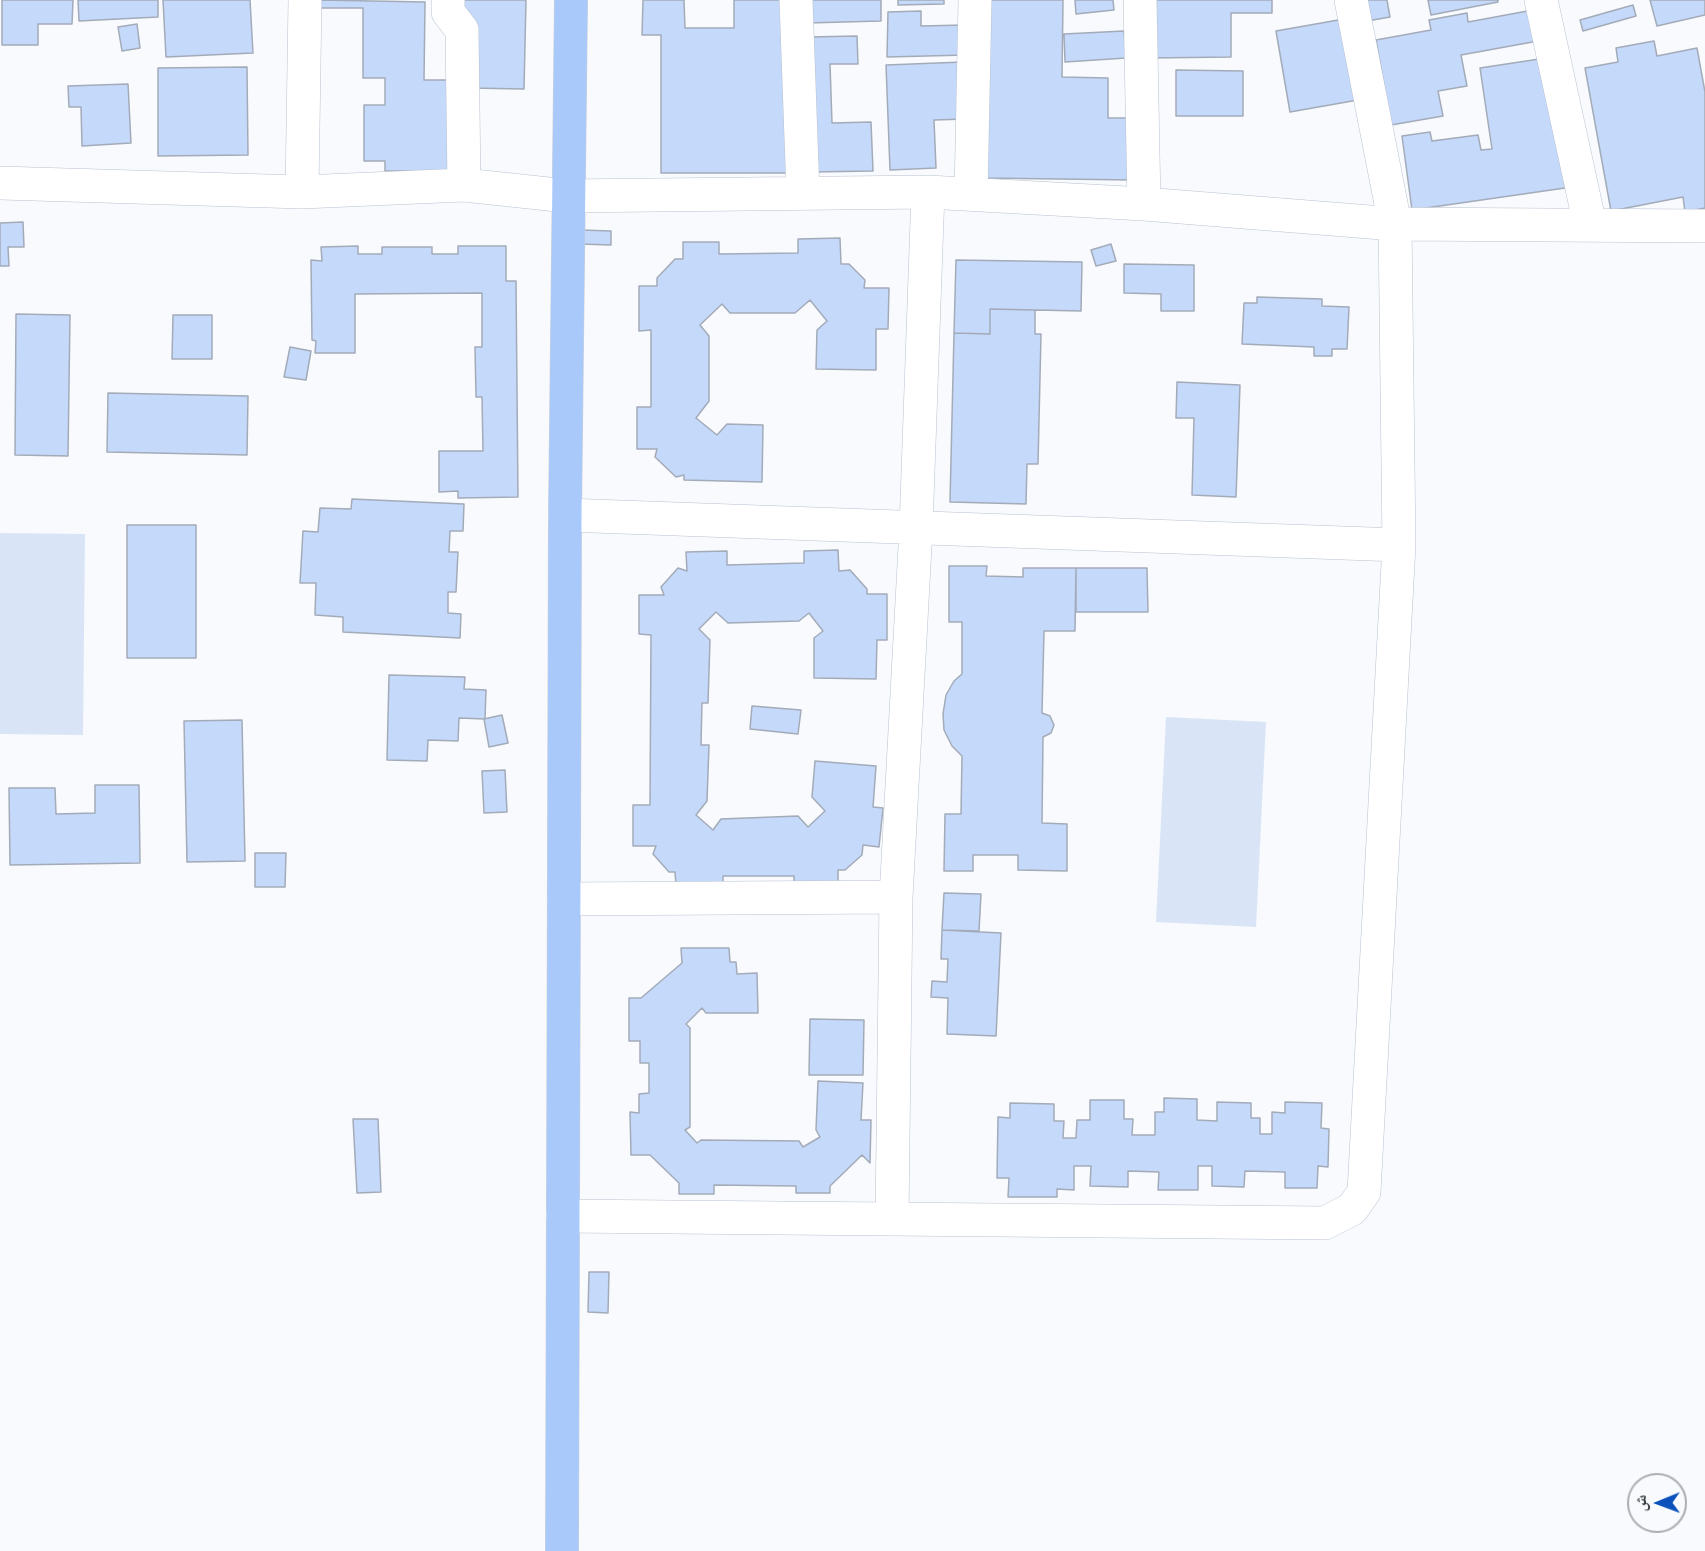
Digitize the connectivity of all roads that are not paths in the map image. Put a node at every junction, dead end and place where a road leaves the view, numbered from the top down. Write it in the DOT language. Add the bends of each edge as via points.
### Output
graph roads {
  1 [pos="305,0"];
  2 [pos="448,0"];
  3 [pos="571,0"];
  4 [pos="796,0"];
  5 [pos="975,0"];
  6 [pos="1140,0"];
  7 [pos="1351,0"];
  8 [pos="1541,0"];
  9 [pos="0,183"];
  10 [pos="464,185"];
  11 [pos="302,192"];
  12 [pos="928,192"];
  13 [pos="803,193"];
  14 [pos="971,194"];
  15 [pos="567,196"];
  16 [pos="1144,204"];
  17 [pos="1395,224"];
  18 [pos="1590,225"];
  19 [pos="1705,226"];
  20 [pos="565,515"];
  21 [pos="916,528"];
  22 [pos="1399,545"];
  23 [pos="896,897"];
  24 [pos="564,899"];
  25 [pos="563,1216"];
  26 [pos="892,1219"];
  27 [pos="562,1551"];
  1 -- 11 [label="street"];
  2 -- 10 [label="street" via="448,12 462,30"];
  3 -- 15 [label="main road"];
  4 -- 13 [label="street"];
  5 -- 14 [label="street"];
  6 -- 16 [label="street"];
  7 -- 17 [label="street"];
  8 -- 18 [label="street"];
  9 -- 11 [label="street"];
  10 -- 11 [label="street"];
  10 -- 15 [label="street"];
  12 -- 13 [label="street"];
  12 -- 14 [label="street"];
  12 -- 21 [label="street"];
  13 -- 15 [label="street"];
  14 -- 16 [label="street"];
  15 -- 20 [label="main road"];
  16 -- 17 [label="street"];
  17 -- 18 [label="street"];
  17 -- 22 [label="street"];
  18 -- 19 [label="street"];
  20 -- 21 [label="street"];
  20 -- 24 [label="main road"];
  21 -- 22 [label="street"];
  21 -- 23 [label="street"];
  22 -- 26 [label="street" via="1364,1192 1352,1209 1325,1223"];
  23 -- 24 [label="street"];
  23 -- 26 [label="street"];
  24 -- 25 [label="main road"];
  25 -- 26 [label="street"];
  25 -- 27 [label="main road"];
}
